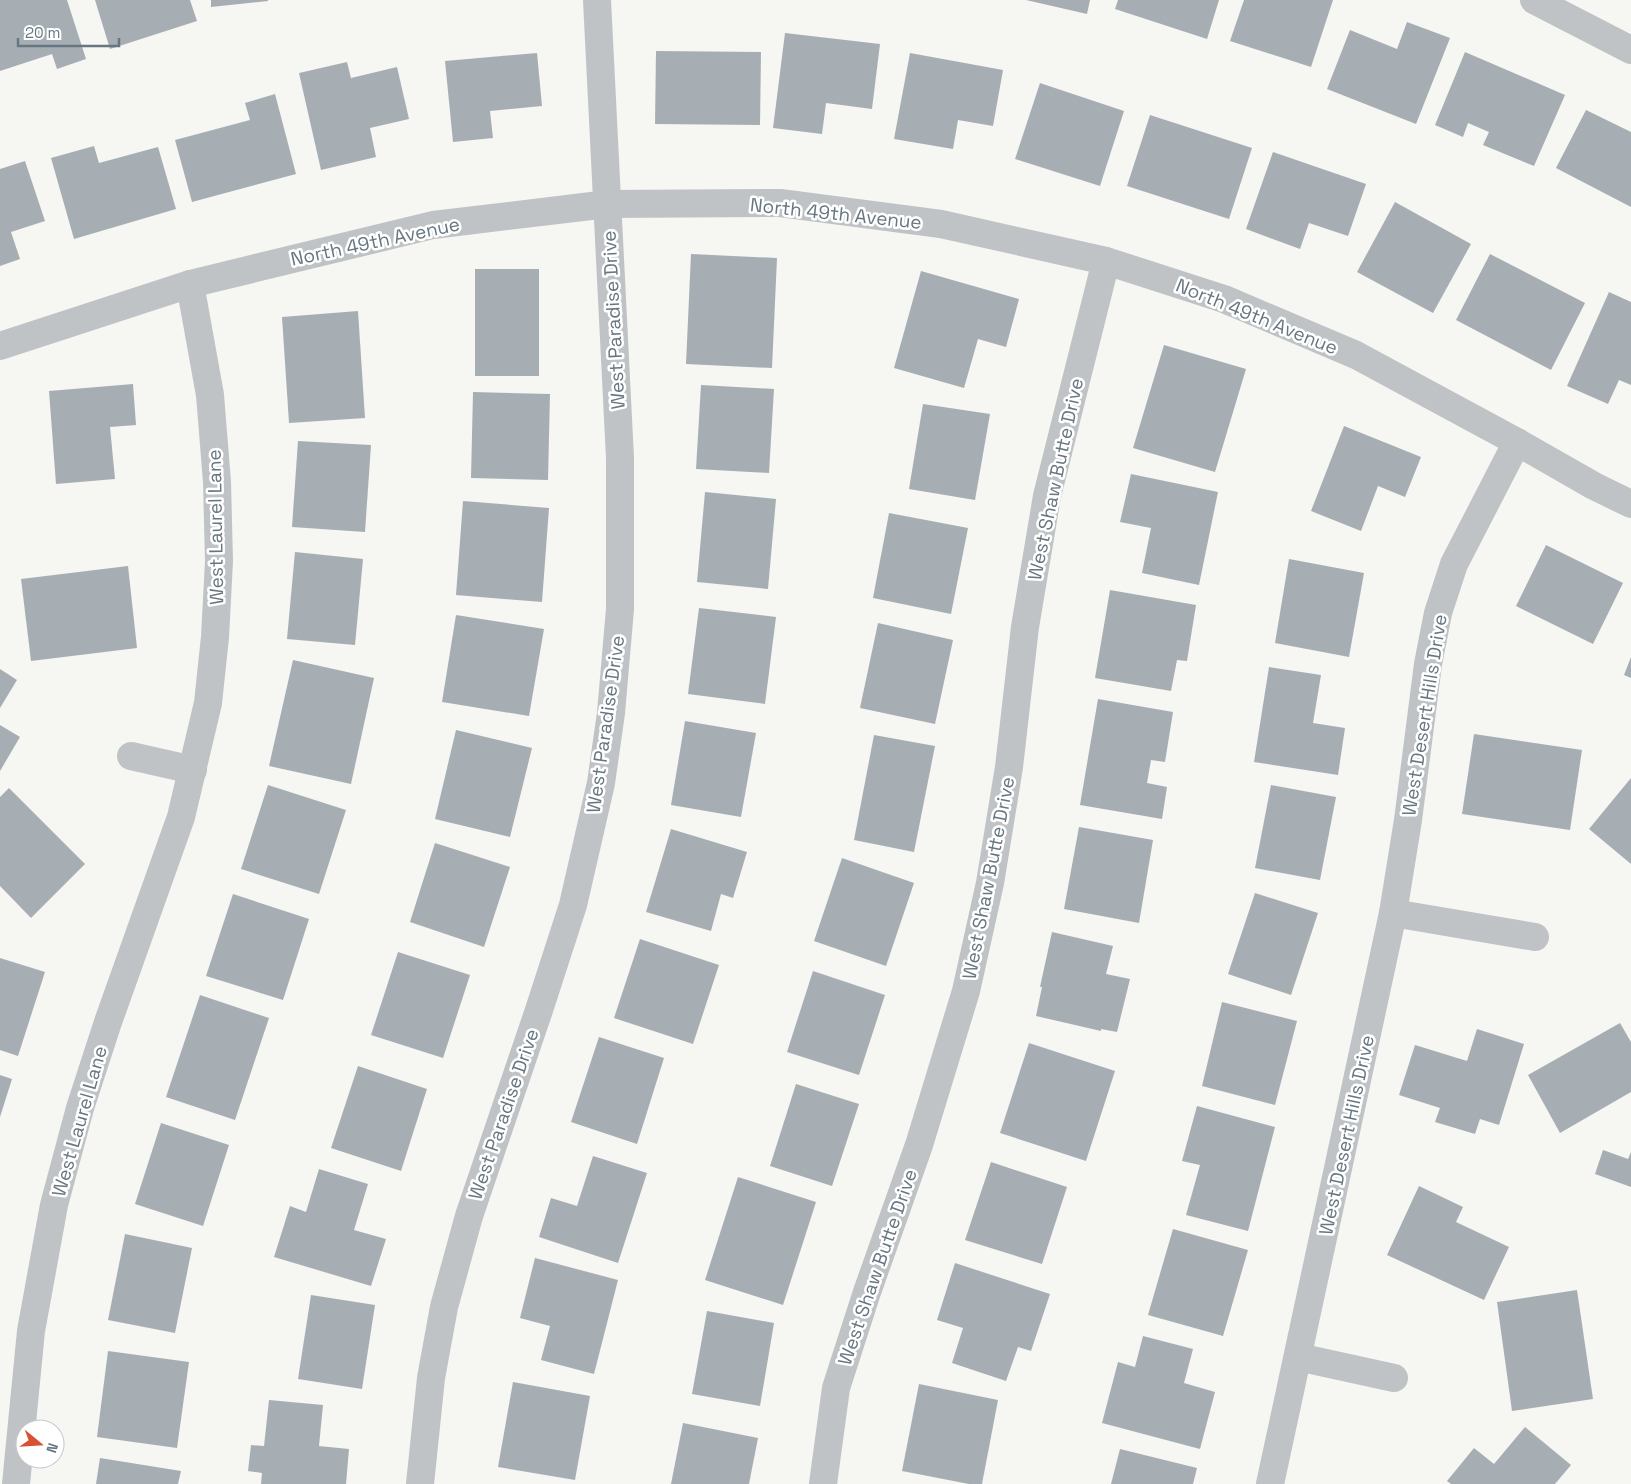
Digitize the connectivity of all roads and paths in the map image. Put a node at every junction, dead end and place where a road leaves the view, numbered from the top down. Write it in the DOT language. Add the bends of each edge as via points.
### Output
graph roads {
  1 [pos="597,0"];
  2 [pos="1534,0"];
  3 [pos="1631,50"];
  4 [pos="608,204"];
  5 [pos="1106,261"];
  6 [pos="190,284"];
  7 [pos="0,346"];
  8 [pos="1517,442"];
  9 [pos="1631,504"];
  10 [pos="131,756"];
  11 [pos="193,770"];
  12 [pos="1393,913"];
  13 [pos="1535,938"];
  14 [pos="1298,1358"];
  15 [pos="1394,1378"];
  16 [pos="16,1484"];
  17 [pos="420,1484"];
  18 [pos="823,1484"];
  19 [pos="1270,1484"];
  1 -- 4 [label="street, West Paradise Drive"];
  2 -- 3 [label="street"];
  4 -- 5 [label="street, North 49th Avenue" via="780,203 941,224"];
  4 -- 6 [label="street, North 49th Avenue" via="433,225"];
  4 -- 17 [label="street, West Paradise Drive" via="620,458 620,609 601,784 573,905 469,1216 444,1307 431,1378"];
  5 -- 8 [label="street, North 49th Avenue" via="1224,299 1356,355"];
  5 -- 18 [label="street, West Shaw Butte Drive" via="1047,496 1025,627 1009,767 992,873 966,991 919,1145 836,1388"];
  6 -- 7 [label="street, North 49th Avenue"];
  6 -- 11 [label="street, West Laurel Lane" via="210,395 219,561 208,703"];
  8 -- 9 [label="street, North 49th Avenue"];
  8 -- 12 [label="street, West Desert Hills Drive" via="1454,564 1438,613"];
  10 -- 11 [label="street"];
  11 -- 16 [label="street, West Laurel Lane" via="176,834 80,1108 54,1204 31,1331"];
  12 -- 13 [label="street"];
  12 -- 14 [label="street, West Desert Hills Drive"];
  14 -- 15 [label="street"];
  14 -- 19 [label="street, West Desert Hills Drive"];
}
